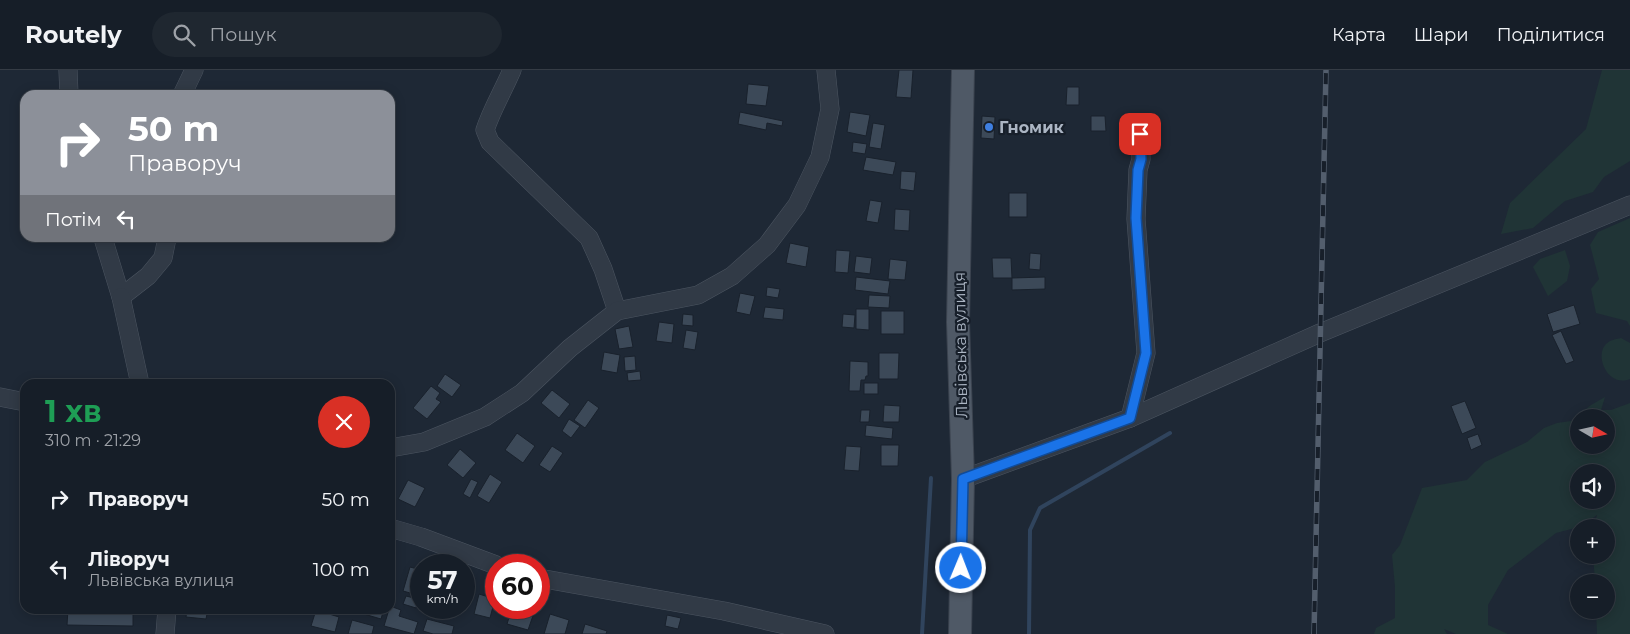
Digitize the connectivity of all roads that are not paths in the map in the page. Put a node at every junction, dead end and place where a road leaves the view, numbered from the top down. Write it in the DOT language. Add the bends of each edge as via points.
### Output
graph roads {
  1 [pos="68,70"];
  2 [pos="194,70"];
  3 [pos="512,70"];
  4 [pos="826,70"];
  5 [pos="963,70"];
  6 [pos="69,90"];
  7 [pos="184,90"];
  8 [pos="1140,134"];
  9 [pos="1630,204"];
  10 [pos="103,242"];
  11 [pos="166,242"];
  12 [pos="121,297"];
  13 [pos="617,311"];
  14 [pos="139,379"];
  15 [pos="0,397"];
  16 [pos="20,401"];
  17 [pos="1130,418"];
  18 [pos="395,447"];
  19 [pos="963,479"];
  20 [pos="395,529"];
  21 [pos="485,561"];
  22 [pos="550,580"];
  23 [pos="167,614"];
  24 [pos="960,627"];
  25 [pos="165,634"];
  26 [pos="825,634"];
  1 -- 6 [label="street"];
  2 -- 7 [label="street"];
  3 -- 13 [label="street" via="485,130 490,142 589,238"];
  4 -- 13 [label="street" via="830,109 820,157 797,204 767,245 732,276 698,296"];
  5 -- 19 [label="main road, Львівська вулиця" via="958,322"];
  8 -- 17 [label="street" via="1136,218 1146,353"];
  9 -- 17 [label="street" via="1320,333"];
  10 -- 12 [label="street"];
  11 -- 12 [label="street" via="163,258 148,276"];
  12 -- 14 [label="street"];
  13 -- 18 [label="street" via="570,348 522,393 486,417 424,442"];
  15 -- 16 [label="street"];
  17 -- 19 [label="street"];
  19 -- 24 [label="main road, Львівська вулиця"];
  20 -- 21 [label="street"];
  22 -- 26 [label="street" via="724,611"];
  23 -- 25 [label="street"];
}
